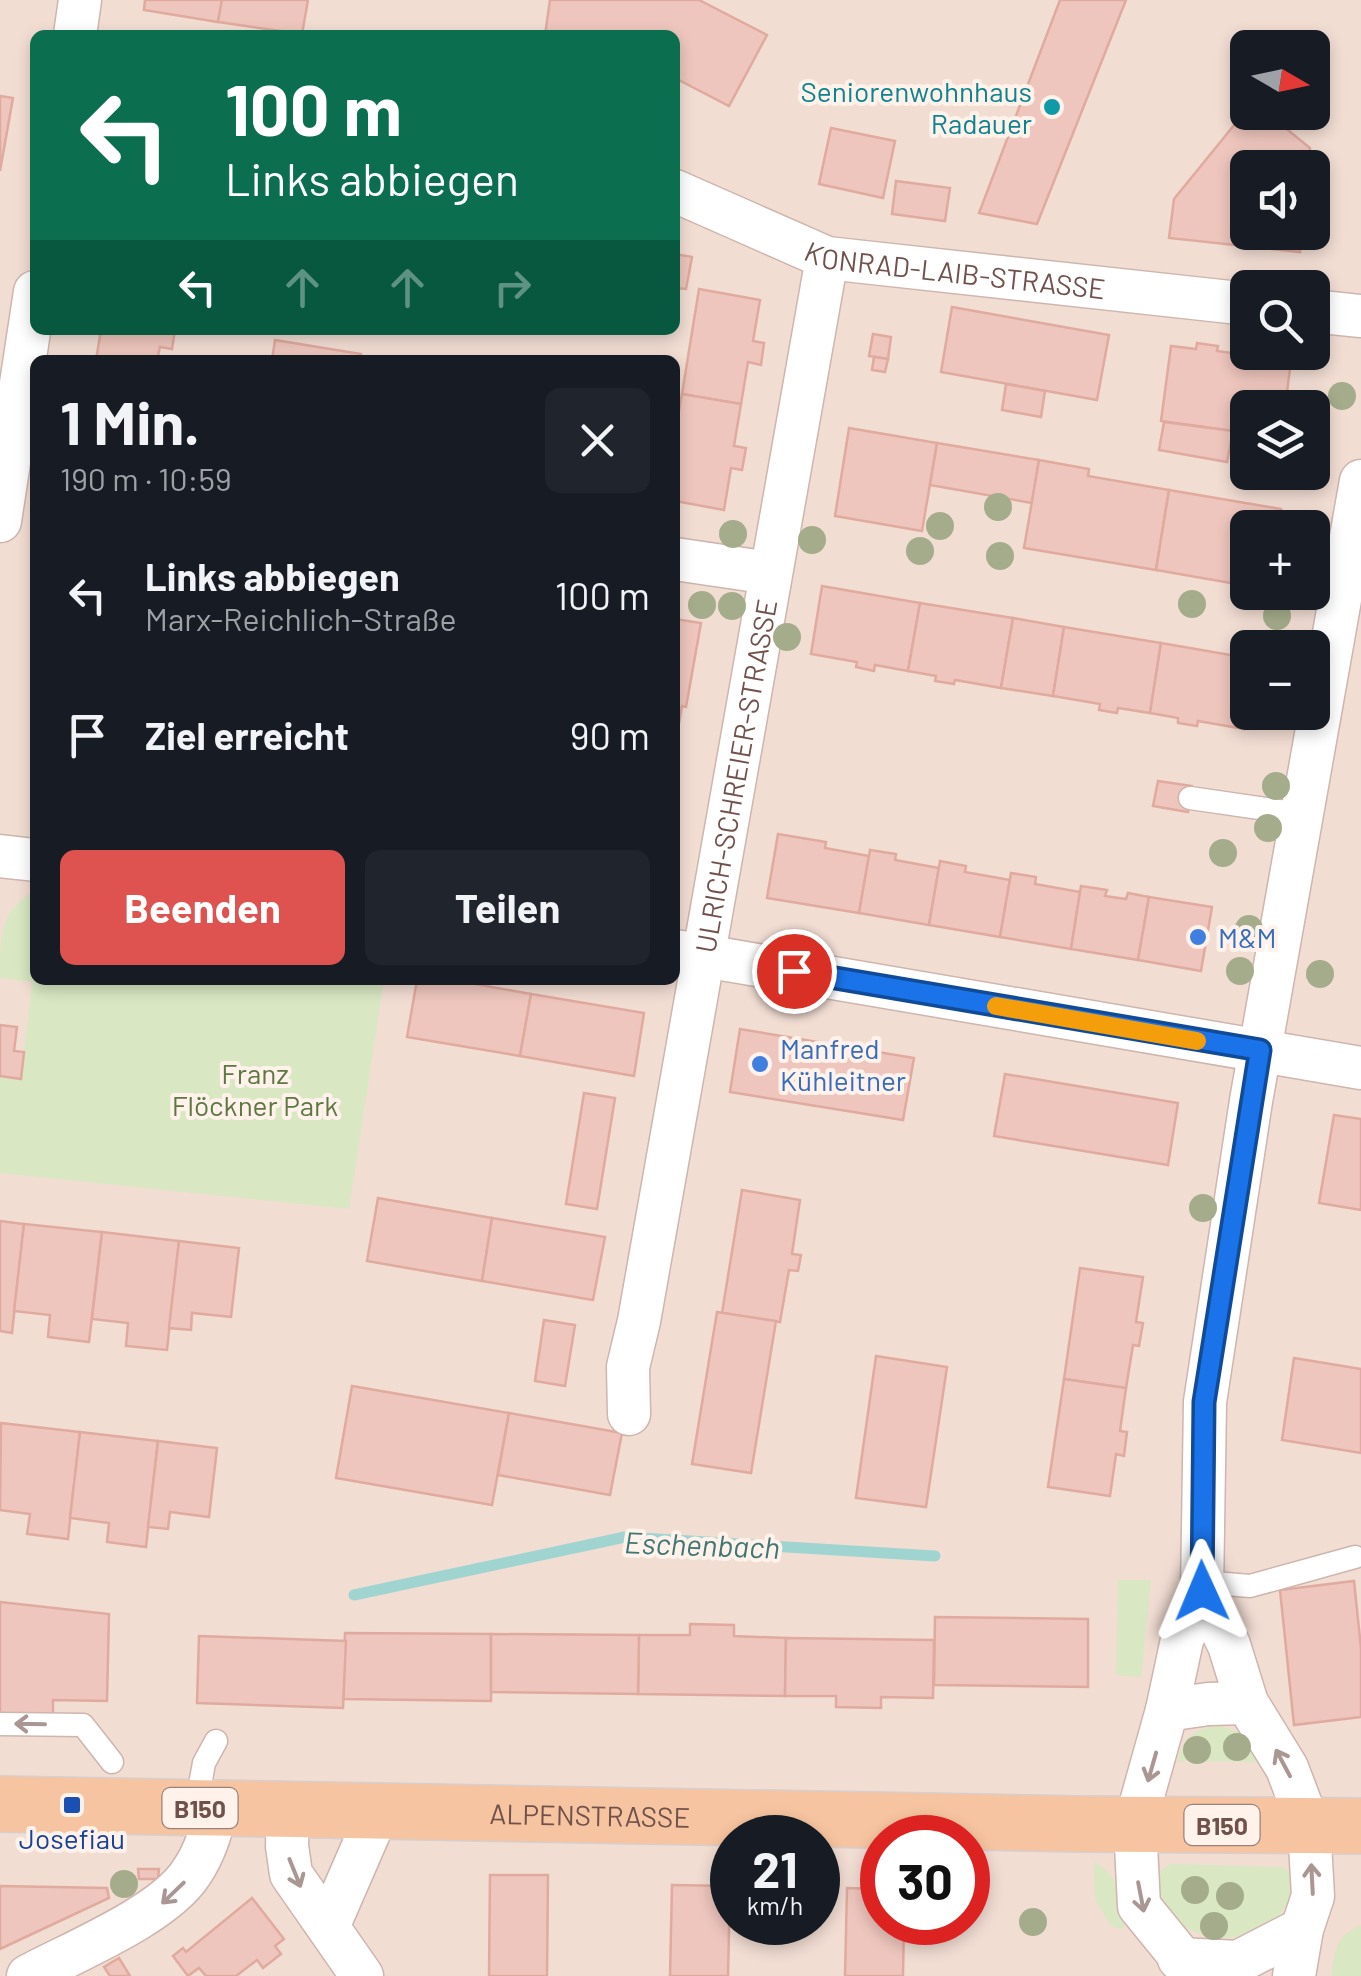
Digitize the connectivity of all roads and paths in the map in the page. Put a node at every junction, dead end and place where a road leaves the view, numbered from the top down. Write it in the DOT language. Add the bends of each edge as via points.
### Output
graph roads {
  1 [pos="80,0"];
  2 [pos="76,30"];
  3 [pos="680,193"];
  4 [pos="827,258"];
  5 [pos="1230,302"];
  6 [pos="1330,313"];
  7 [pos="1361,316"];
  8 [pos="30,355"];
  9 [pos="22,456"];
  10 [pos="1361,481"];
  11 [pos="0,520"];
  12 [pos="680,560"];
  13 [pos="1353,569"];
  14 [pos="770,574"];
  15 [pos="1190,798"];
  16 [pos="1301,814"];
  17 [pos="0,856"];
  18 [pos="30,859"];
  19 [pos="689,953"];
  20 [pos="1260,1050"];
  21 [pos="1361,1068"];
  22 [pos="630,1414"];
  23 [pos="1355,1557"];
  24 [pos="1202,1587"];
  25 [pos="83,1701"];
  26 [pos="1247,1703"];
  27 [pos="1168,1710"];
  28 [pos="0,1724"];
  29 [pos="83,1726"];
  30 [pos="216,1741"];
  31 [pos="112,1762"];
  32 [pos="0,1804"];
  33 [pos="207,1808"];
  34 [pos="288,1810"];
  35 [pos="378,1812"];
  36 [pos="1135,1824"];
  37 [pos="1335,1826"];
  38 [pos="328,1926"];
  39 [pos="1302,1929"];
  40 [pos="1188,1967"];
  41 [pos="28,1976"];
  42 [pos="362,1976"];
  43 [pos="1294,1976"];
  1 -- 2 [label="street"];
  3 -- 4 [label="street, KONRAD-LAIB-STRASSE"];
  4 -- 5 [label="street, KONRAD-LAIB-STRASSE"];
  4 -- 14 [label="street, ULRICH-SCHREIER-STRASSE"];
  6 -- 7 [label="street"];
  8 -- 9 [label="street"];
  9 -- 11 [label="street"];
  10 -- 13 [label="street"];
  12 -- 14 [label="street"];
  13 -- 16 [label="street"];
  14 -- 19 [label="street, ULRICH-SCHREIER-STRASSE"];
  15 -- 16 [label="lane"];
  16 -- 20 [label="street"];
  17 -- 18 [label="street"];
  19 -- 20 [label="street"];
  19 -- 22 [label="street, ULRICH-SCHREIER-STRASSE" via="628,1367"];
  20 -- 21 [label="street"];
  20 -- 24 [label="street" via="1204,1402"];
  23 -- 24 [label="lane" via="1250,1586"];
  24 -- 26 [label="street"];
  24 -- 27 [label="street" via="1182,1640"];
  25 -- 29 [label="lane"];
  26 -- 27 [label="street"];
  37 -- 26 [label="street, one-way" via="1287,1768"];
  27 -- 36 [label="street, one-way"];
  29 -- 28 [label="lane, one-way"];
  29 -- 31 [label="lane"];
  30 -- 33 [label="lane" via="204,1763"];
  32 -- 33 [label="main road, ALPENSTRASSE / B150"];
  33 -- 34 [label="main road, ALPENSTRASSE / B150"];
  33 -- 41 [label="street, one-way" via="206,1846 190,1876 162,1904"];
  34 -- 35 [label="main road, ALPENSTRASSE / B150"];
  34 -- 38 [label="street, one-way" via="291,1874"];
  35 -- 36 [label="main road, ALPENSTRASSE / B150"];
  35 -- 38 [label="street"];
  36 -- 37 [label="main road, ALPENSTRASSE / B150"];
  36 -- 40 [label="street, one-way" via="1140,1906"];
  39 -- 37 [label="street, one-way"];
  38 -- 42 [label="street"];
  39 -- 40 [label="street" via="1238,1962"];
  39 -- 43 [label="street"];
}
